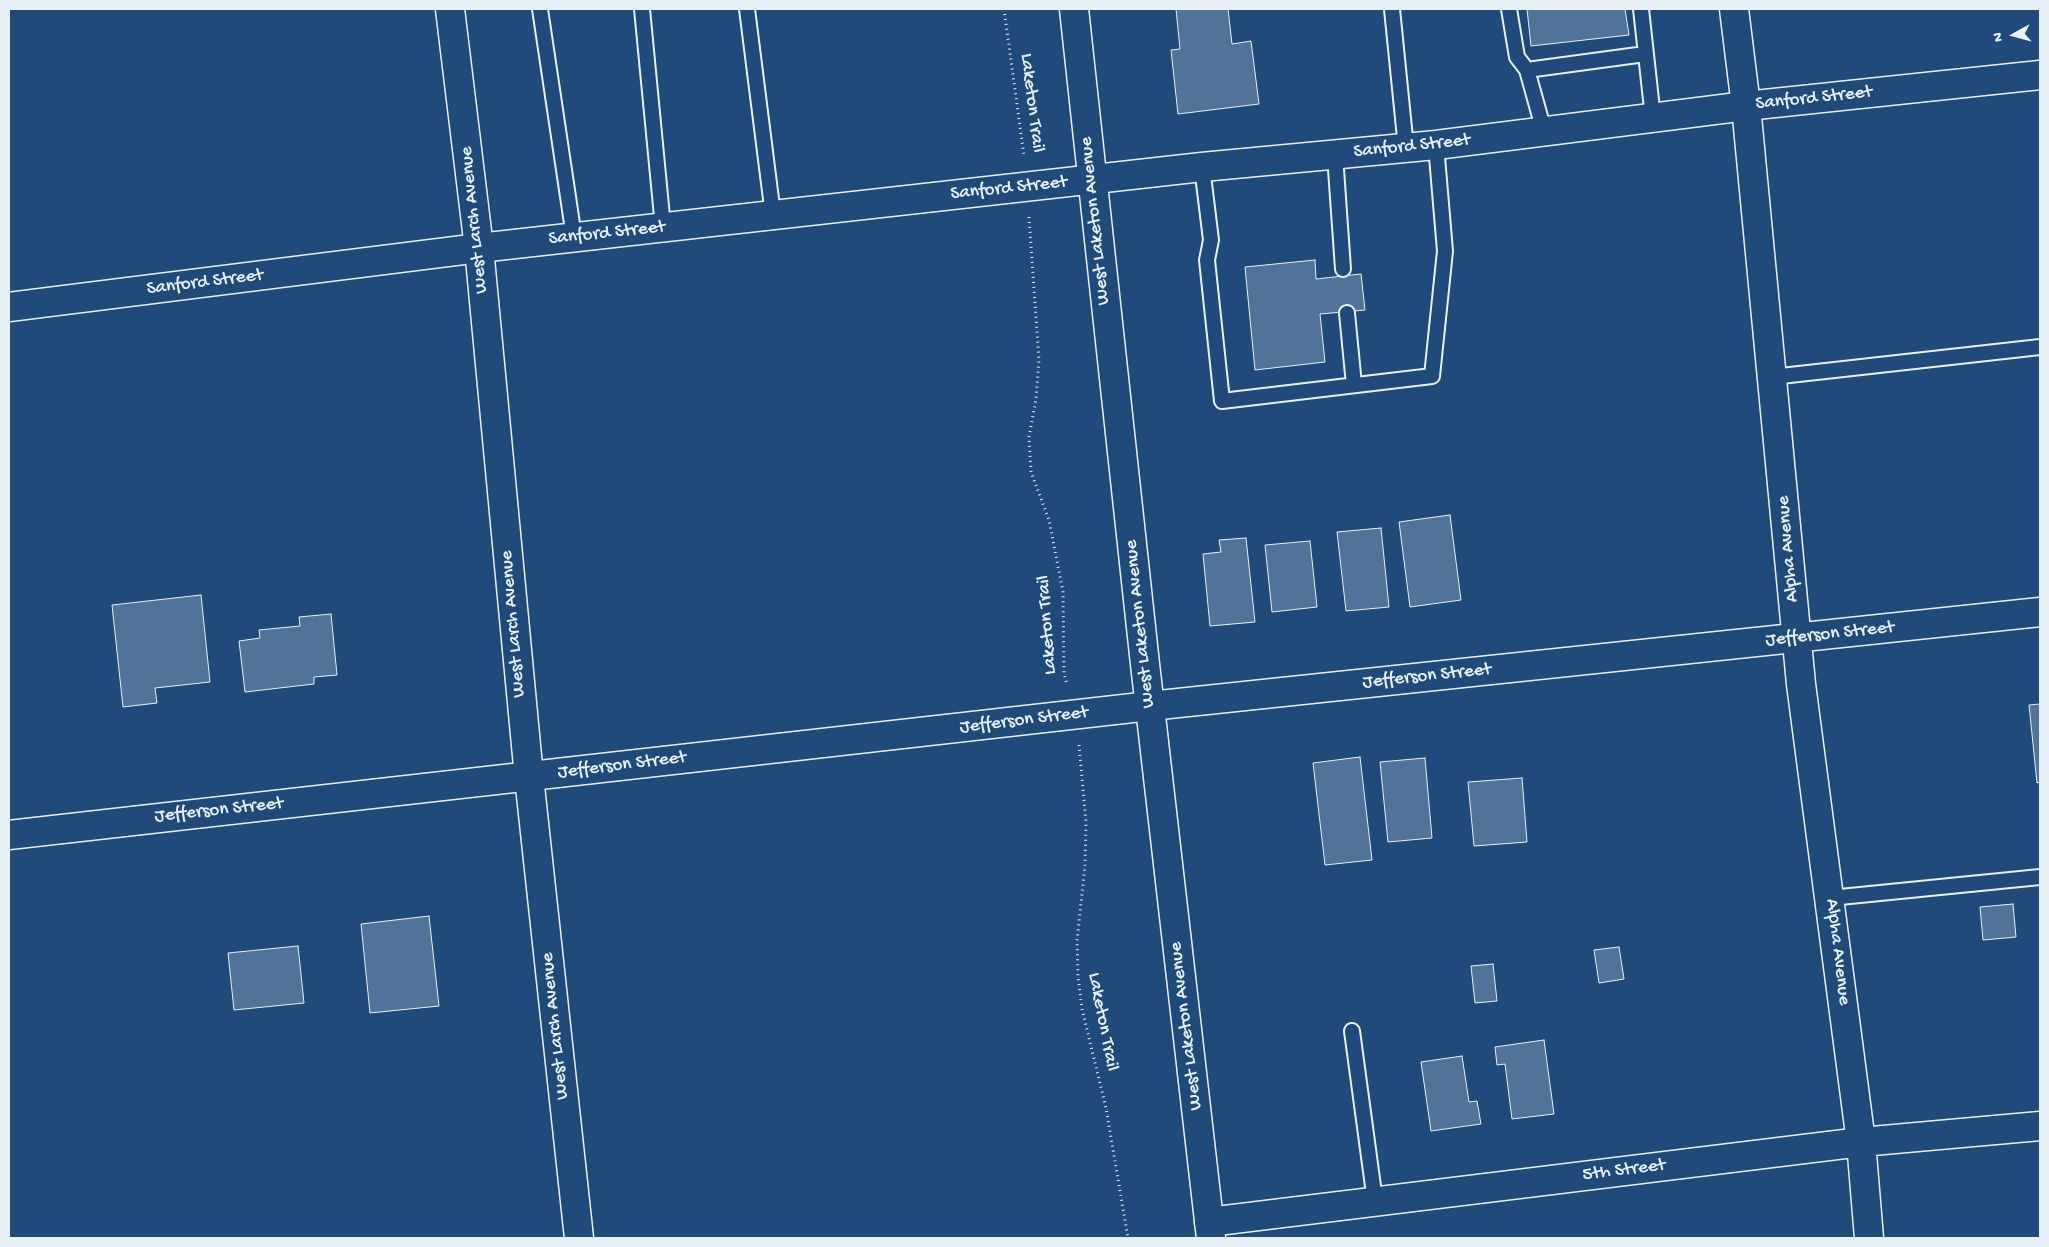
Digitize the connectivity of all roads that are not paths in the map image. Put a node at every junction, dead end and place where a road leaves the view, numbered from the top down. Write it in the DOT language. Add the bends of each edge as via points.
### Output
graph roads {
  1 [pos="450,9"];
  2 [pos="540,9"];
  3 [pos="642,9"];
  4 [pos="747,9"];
  5 [pos="1074,9"];
  6 [pos="1392,9"];
  7 [pos="1509,9"];
  8 [pos="1641,9"];
  9 [pos="1734,9"];
  10 [pos="1646,54"];
  11 [pos="1527,70"];
  12 [pos="2040,75"];
  13 [pos="1746,106"];
  14 [pos="1653,118"];
  15 [pos="1544,131"];
  16 [pos="1436,145"];
  17 [pos="1406,148"];
  18 [pos="1334,154"];
  19 [pos="1202,167"];
  20 [pos="1092,179"];
  21 [pos="773,215"];
  22 [pos="663,227"];
  23 [pos="574,237"];
  24 [pos="479,248"];
  25 [pos="1343,269"];
  26 [pos="9,307"];
  27 [pos="1347,313"];
  28 [pos="2040,347"];
  29 [pos="1772,377"];
  30 [pos="1354,385"];
  31 [pos="2040,612"];
  32 [pos="1797,638"];
  33 [pos="1150,706"];
  34 [pos="529,777"];
  35 [pos="9,834"];
  36 [pos="2040,877"];
  37 [pos="1830,898"];
  38 [pos="1352,1031"];
  39 [pos="2040,1126"];
  40 [pos="1861,1142"];
  41 [pos="1376,1202"];
  42 [pos="1210,1230"];
  43 [pos="579,1238"];
  44 [pos="1869,1238"];
  1 -- 24 [label="street, West Larch Avenue"];
  2 -- 23 [label="lane"];
  3 -- 22 [label="lane"];
  4 -- 21 [label="lane"];
  5 -- 20 [label="street, West Laketon Avenue"];
  6 -- 17 [label="lane"];
  7 -- 11 [label="lane" via="1517,57"];
  8 -- 10 [label="lane"];
  9 -- 13 [label="street, Alpha Avenue"];
  10 -- 11 [label="lane"];
  10 -- 14 [label="lane"];
  11 -- 15 [label="lane"];
  12 -- 13 [label="street, Sanford Street"];
  13 -- 14 [label="street, Sanford Street"];
  13 -- 29 [label="street, Alpha Avenue"];
  14 -- 15 [label="street, Sanford Street"];
  15 -- 16 [label="street, Sanford Street"];
  16 -- 17 [label="street, Sanford Street"];
  16 -- 30 [label="lane" via="1445,251 1432,376"];
  17 -- 18 [label="street, Sanford Street"];
  18 -- 19 [label="street, Sanford Street"];
  18 -- 25 [label="lane"];
  19 -- 20 [label="street, Sanford Street"];
  19 -- 30 [label="lane" via="1211,240 1207,260 1222,401"];
  20 -- 21 [label="street, Sanford Street"];
  20 -- 33 [label="street, West Laketon Avenue"];
  21 -- 22 [label="street, Sanford Street"];
  22 -- 23 [label="street, Sanford Street"];
  23 -- 24 [label="street, Sanford Street"];
  24 -- 26 [label="street, Sanford Street"];
  24 -- 34 [label="street, West Larch Avenue"];
  27 -- 30 [label="lane"];
  28 -- 29 [label="lane"];
  29 -- 32 [label="street, Alpha Avenue"];
  31 -- 32 [label="street, Jefferson Street"];
  32 -- 33 [label="street, Jefferson Street"];
  32 -- 37 [label="street, Alpha Avenue"];
  33 -- 34 [label="street, Jefferson Street"];
  33 -- 42 [label="street, West Laketon Avenue"];
  34 -- 35 [label="street, Jefferson Street"];
  34 -- 43 [label="street, West Larch Avenue"];
  36 -- 37 [label="lane"];
  37 -- 40 [label="street, Alpha Avenue"];
  38 -- 41 [label="lane"];
  39 -- 40 [label="street, 5th Street"];
  40 -- 41 [label="street, 5th Street"];
  40 -- 44 [label="street, Alpha Avenue"];
  41 -- 42 [label="street, 5th Street"];
}
